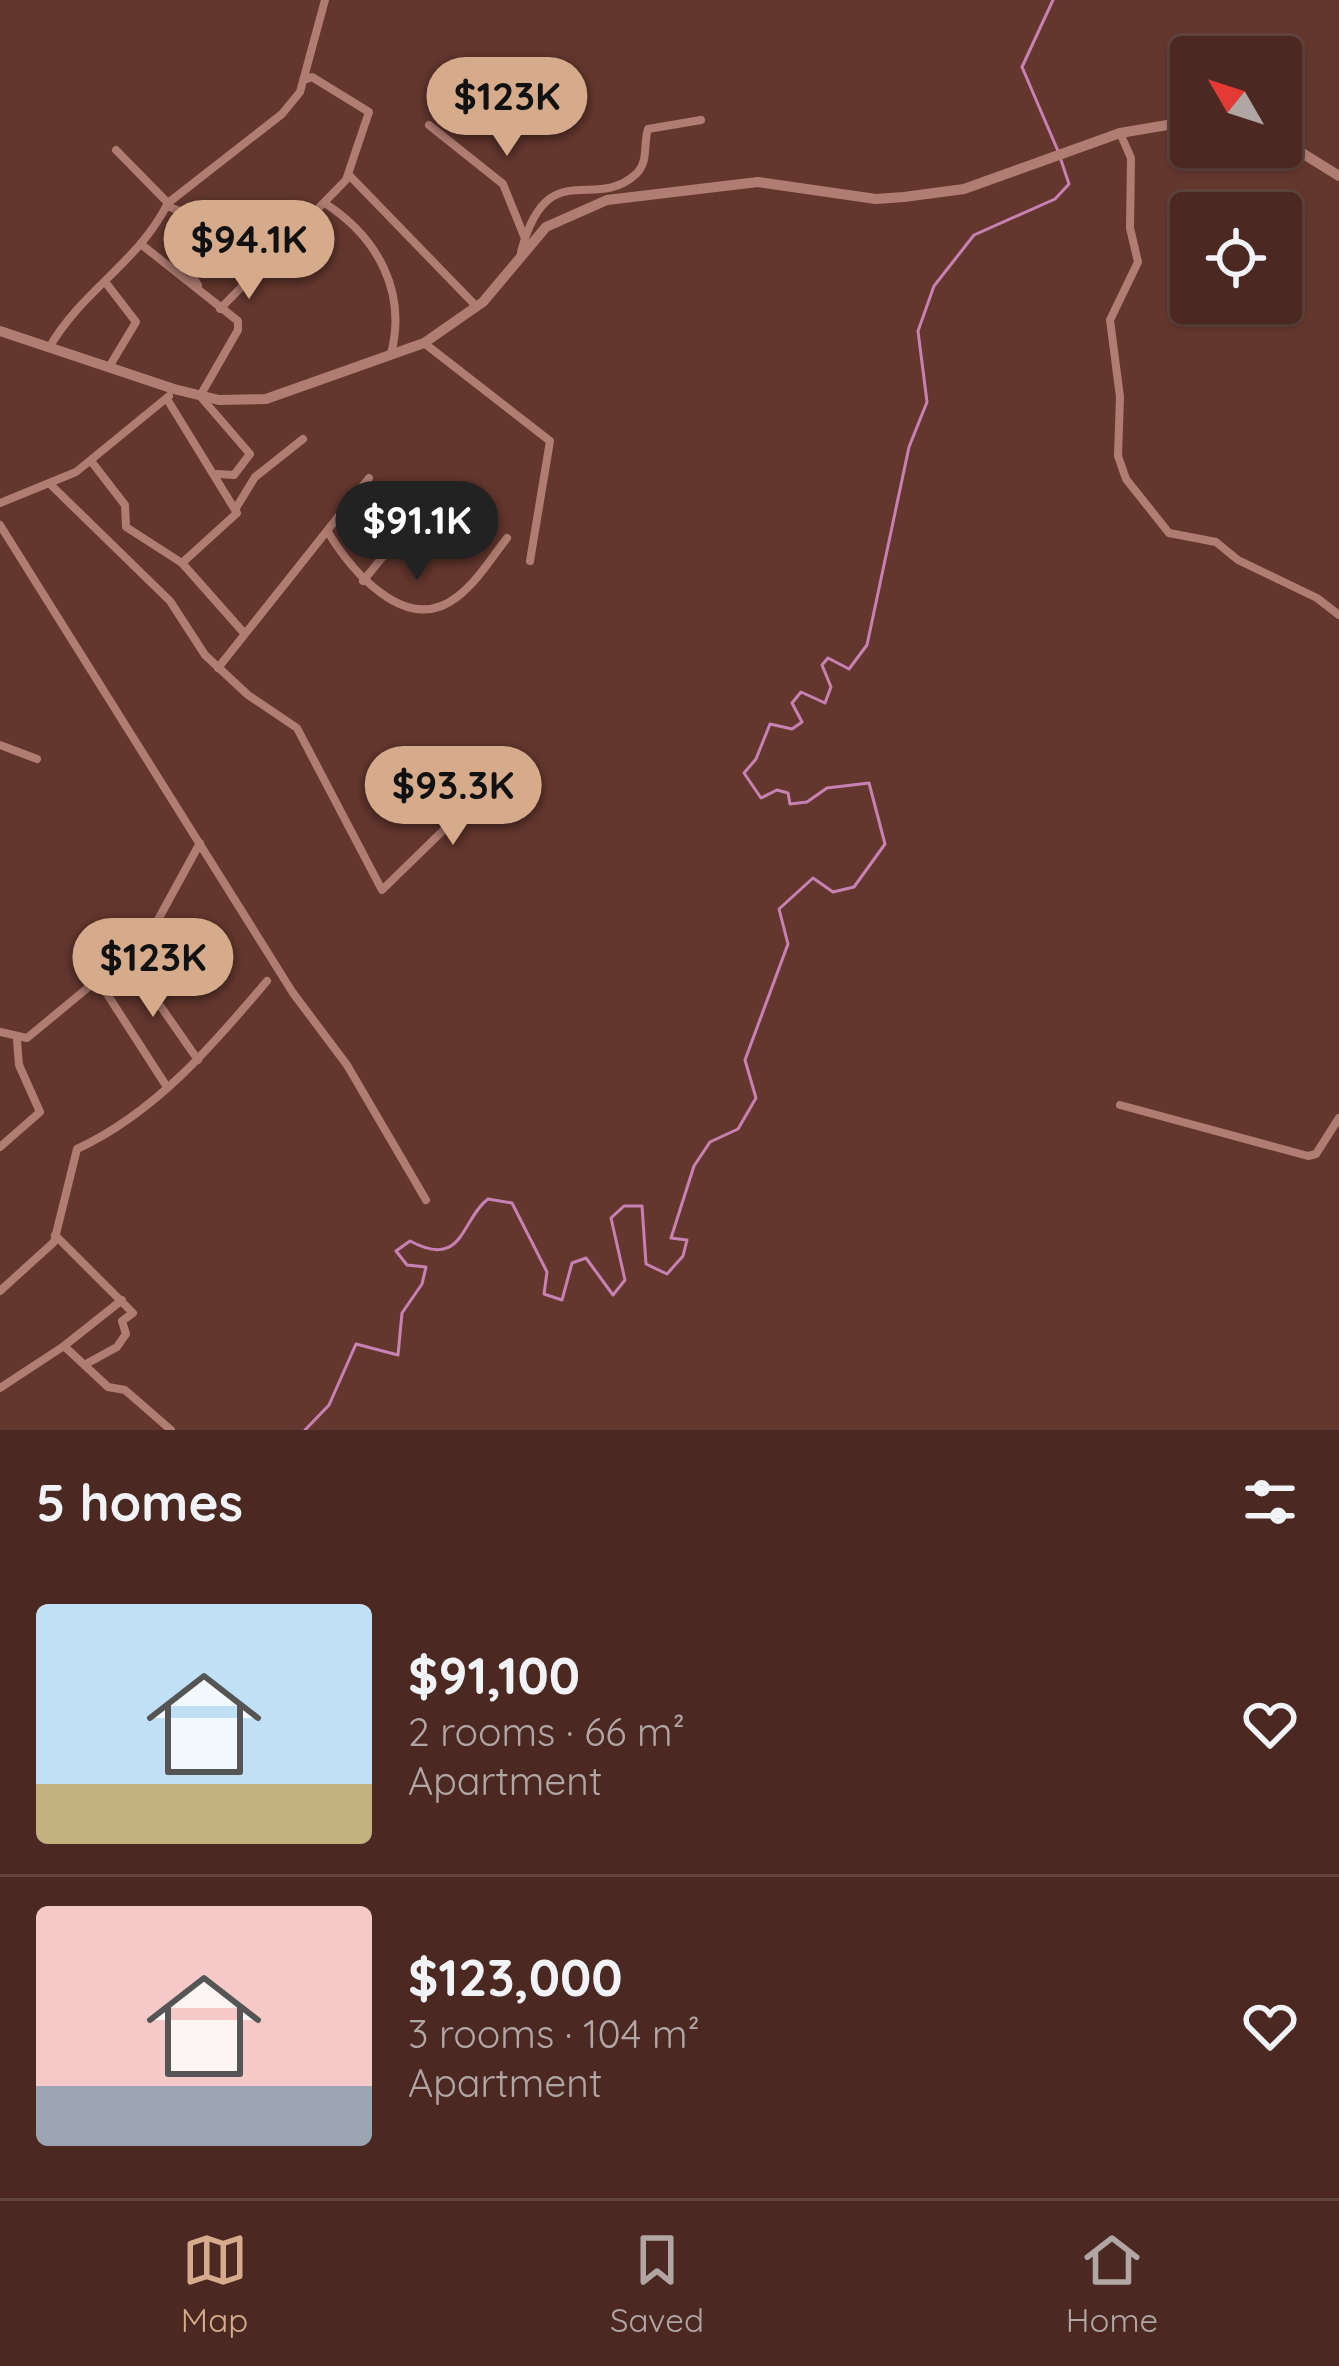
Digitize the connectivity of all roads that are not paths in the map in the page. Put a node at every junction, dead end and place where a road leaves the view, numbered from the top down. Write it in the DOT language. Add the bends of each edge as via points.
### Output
graph roads {
  1 [pos="325,0"];
  2 [pos="304,80"];
  3 [pos="701,120"];
  4 [pos="429,125"];
  5 [pos="1170,125"];
  6 [pos="1120,133"];
  7 [pos="116,150"];
  8 [pos="1302,153"];
  9 [pos="350,175"];
  10 [pos="1339,176"];
  11 [pos="325,204"];
  12 [pos="167,205"];
  13 [pos="210,223"];
  14 [pos="525,237"];
  15 [pos="142,245"];
  16 [pos="521,252"];
  17 [pos="264,265"];
  18 [pos="106,283"];
  19 [pos="204,296"];
  20 [pos="477,307"];
  21 [pos="220,309"];
  22 [pos="0,332"];
  23 [pos="424,343"];
  24 [pos="49,350"];
  25 [pos="391,356"];
  26 [pos="108,368"];
  27 [pos="170,394"];
  28 [pos="200,396"];
  29 [pos="303,439"];
  30 [pos="91,461"];
  31 [pos="218,474"];
  32 [pos="369,478"];
  33 [pos="50,484"];
  34 [pos="0,503"];
  35 [pos="426,504"];
  36 [pos="236,508"];
  37 [pos="0,525"];
  38 [pos="328,532"];
  39 [pos="507,538"];
  40 [pos="530,561"];
  41 [pos="182,563"];
  42 [pos="363,580"];
  43 [pos="1339,615"];
  44 [pos="244,633"];
  45 [pos="218,668"];
  46 [pos="0,745"];
  47 [pos="37,759"];
  48 [pos="497,778"];
  49 [pos="200,843"];
  50 [pos="127,958"];
  51 [pos="98,980"];
  52 [pos="267,981"];
  53 [pos="0,1032"];
  54 [pos="17,1040"];
  55 [pos="198,1060"];
  56 [pos="167,1087"];
  57 [pos="1120,1105"];
  58 [pos="1339,1118"];
  59 [pos="0,1147"];
  60 [pos="426,1200"];
  61 [pos="55,1235"];
  62 [pos="0,1292"];
  63 [pos="122,1300"];
  64 [pos="64,1346"];
  65 [pos="86,1364"];
  66 [pos="0,1388"];
  67 [pos="171,1430"];
  1 -- 2 [label="street"];
  2 -- 9 [label="street" via="312,77 369,112"];
  2 -- 12 [label="street" via="282,114"];
  3 -- 14 [label="street" via="648,129 636,174 560,192 539,209"];
  4 -- 14 [label="street" via="503,184"];
  5 -- 6 [label="street"];
  6 -- 16 [label="street" via="964,189 904,197 758,182 626,196 560,218"];
  6 -- 43 [label="street" via="1131,158 1138,262 1110,320 1120,467 1169,532 1208,538"];
  7 -- 12 [label="street"];
  8 -- 10 [label="street"];
  9 -- 11 [label="street"];
  9 -- 20 [label="street"];
  11 -- 17 [label="street"];
  11 -- 25 [label="street" via="383,258 394,310"];
  12 -- 13 [label="street"];
  12 -- 15 [label="street"];
  13 -- 17 [label="street"];
  13 -- 19 [label="street" via="210,247 192,274"];
  14 -- 16 [label="street"];
  15 -- 18 [label="street"];
  15 -- 19 [label="street"];
  16 -- 20 [label="street"];
  17 -- 21 [label="street"];
  18 -- 24 [label="street" via="75,305"];
  18 -- 26 [label="street" via="136,322"];
  19 -- 21 [label="street"];
  20 -- 23 [label="street"];
  21 -- 28 [label="street" via="239,326"];
  22 -- 24 [label="street"];
  23 -- 25 [label="street"];
  23 -- 40 [label="street" via="550,441"];
  24 -- 26 [label="street"];
  25 -- 28 [label="street" via="266,399"];
  26 -- 27 [label="street"];
  27 -- 28 [label="street"];
  27 -- 30 [label="street"];
  27 -- 31 [label="street"];
  28 -- 31 [label="street" via="250,454 234,475"];
  29 -- 36 [label="street" via="255,477"];
  30 -- 33 [label="street"];
  30 -- 41 [label="street" via="125,505 126,526"];
  31 -- 36 [label="street"];
  32 -- 38 [label="street"];
  33 -- 34 [label="street"];
  33 -- 45 [label="street" via="170,602"];
  35 -- 42 [label="street"];
  36 -- 41 [label="street" via="233,521"];
  37 -- 49 [label="street"];
  38 -- 42 [label="street"];
  38 -- 44 [label="street"];
  39 -- 42 [label="street" via="448,602 403,603"];
  41 -- 44 [label="street"];
  44 -- 45 [label="street"];
  45 -- 48 [label="street" via="297,728 382,890"];
  46 -- 47 [label="street"];
  49 -- 50 [label="street" via="160,921"];
  49 -- 60 [label="street"];
  50 -- 51 [label="street"];
  50 -- 55 [label="street"];
  51 -- 54 [label="street"];
  51 -- 56 [label="street"];
  52 -- 55 [label="street"];
  53 -- 54 [label="street"];
  54 -- 59 [label="street" via="40,1112"];
  55 -- 56 [label="street"];
  56 -- 61 [label="street" via="75,1152"];
  57 -- 58 [label="street" via="1308,1156"];
  61 -- 62 [label="street" via="47,1252"];
  61 -- 63 [label="street"];
  63 -- 64 [label="street"];
  63 -- 65 [label="street" via="133,1313 122,1321 125,1336"];
  64 -- 65 [label="street"];
  64 -- 66 [label="street"];
  65 -- 67 [label="street"];
}
